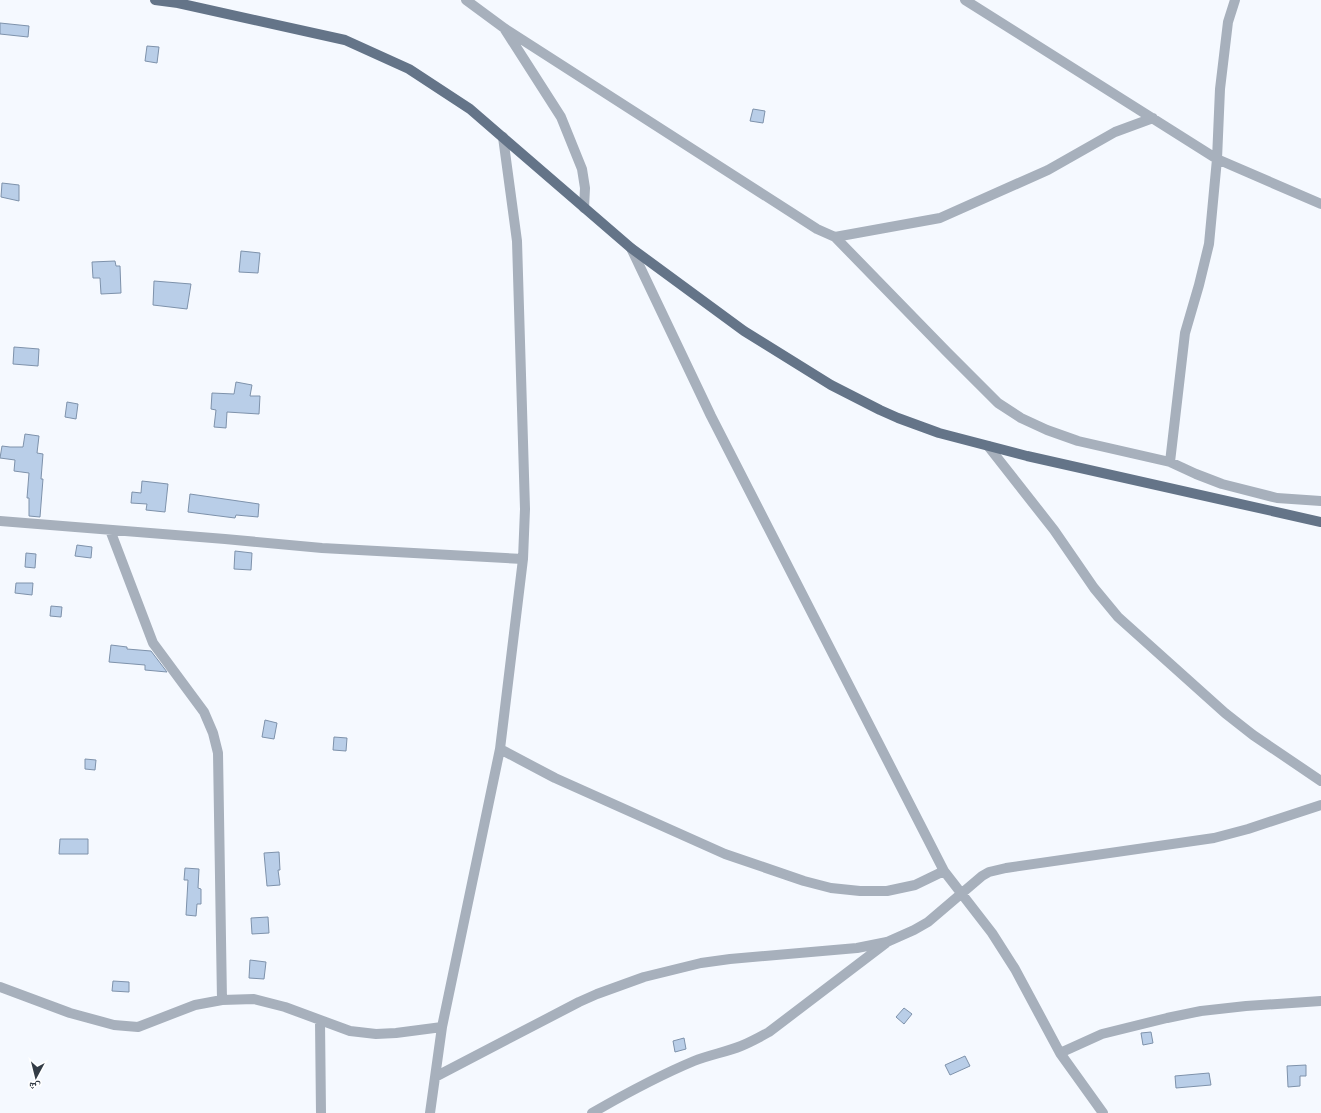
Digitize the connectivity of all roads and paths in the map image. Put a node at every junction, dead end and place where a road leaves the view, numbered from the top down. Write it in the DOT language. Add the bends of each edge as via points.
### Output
graph roads {
  1 [pos="155,0"];
  2 [pos="466,0"];
  3 [pos="964,0"];
  4 [pos="1235,0"];
  5 [pos="504,28"];
  6 [pos="1153,118"];
  7 [pos="503,137"];
  8 [pos="1217,159"];
  9 [pos="1321,204"];
  10 [pos="584,208"];
  11 [pos="836,237"];
  12 [pos="631,248"];
  13 [pos="988,446"];
  14 [pos="1170,462"];
  15 [pos="1321,501"];
  16 [pos="0,521"];
  17 [pos="1321,522"];
  18 [pos="110,530"];
  19 [pos="523,559"];
  20 [pos="500,749"];
  21 [pos="1321,781"];
  22 [pos="1321,805"];
  23 [pos="944,871"];
  24 [pos="962,894"];
  25 [pos="887,942"];
  26 [pos="0,987"];
  27 [pos="222,1000"];
  28 [pos="1321,1001"];
  29 [pos="320,1021"];
  30 [pos="442,1027"];
  31 [pos="1060,1053"];
  32 [pos="435,1077"];
  33 [pos="322,1113"];
  34 [pos="430,1113"];
  35 [pos="592,1113"];
  36 [pos="1103,1113"];
  1 -- 7 [label="main road" via="345,40 409,69 470,109"];
  2 -- 5 [label="street"];
  3 -- 6 [label="street"];
  4 -- 8 [label="street" via="1228,22 1220,89"];
  5 -- 10 [label="street" via="561,117 582,168"];
  5 -- 11 [label="street" via="817,229"];
  6 -- 8 [label="street"];
  6 -- 11 [label="street" via="1115,132 1048,170 940,218"];
  7 -- 10 [label="main road"];
  7 -- 19 [label="street" via="517,241 525,509"];
  8 -- 9 [label="street"];
  8 -- 14 [label="street" via="1209,244 1185,333"];
  10 -- 12 [label="main road"];
  11 -- 14 [label="street" via="998,403 1021,418 1078,441"];
  12 -- 13 [label="main road" via="744,331 831,385 898,418 939,434"];
  12 -- 23 [label="street" via="711,416"];
  13 -- 17 [label="main road"];
  13 -- 21 [label="street" via="1118,617 1225,713"];
  14 -- 15 [label="street" via="1216,482 1258,494"];
  16 -- 18 [label="street"];
  18 -- 19 [label="street" via="322,548"];
  18 -- 27 [label="street" via="154,643 204,712 218,753"];
  19 -- 20 [label="street"];
  20 -- 23 [label="street" via="555,778 718,851 804,881 831,888 887,891 915,885"];
  20 -- 30 [label="street"];
  22 -- 24 [label="street" via="1214,838 989,872"];
  23 -- 24 [label="street"];
  24 -- 25 [label="street" via="928,922"];
  24 -- 31 [label="street" via="1015,969"];
  25 -- 32 [label="street" via="857,948 701,963 644,978 579,1002"];
  25 -- 35 [label="street" via="754,1041 670,1072"];
  26 -- 27 [label="street" via="70,1013 114,1025 138,1027 195,1005"];
  27 -- 29 [label="street" via="254,999 285,1007"];
  28 -- 31 [label="street" via="1201,1011 1102,1034"];
  29 -- 30 [label="street" via="350,1031 376,1034"];
  29 -- 33 [label="street"];
  30 -- 32 [label="street"];
  31 -- 36 [label="street"];
  32 -- 34 [label="street"];
}
